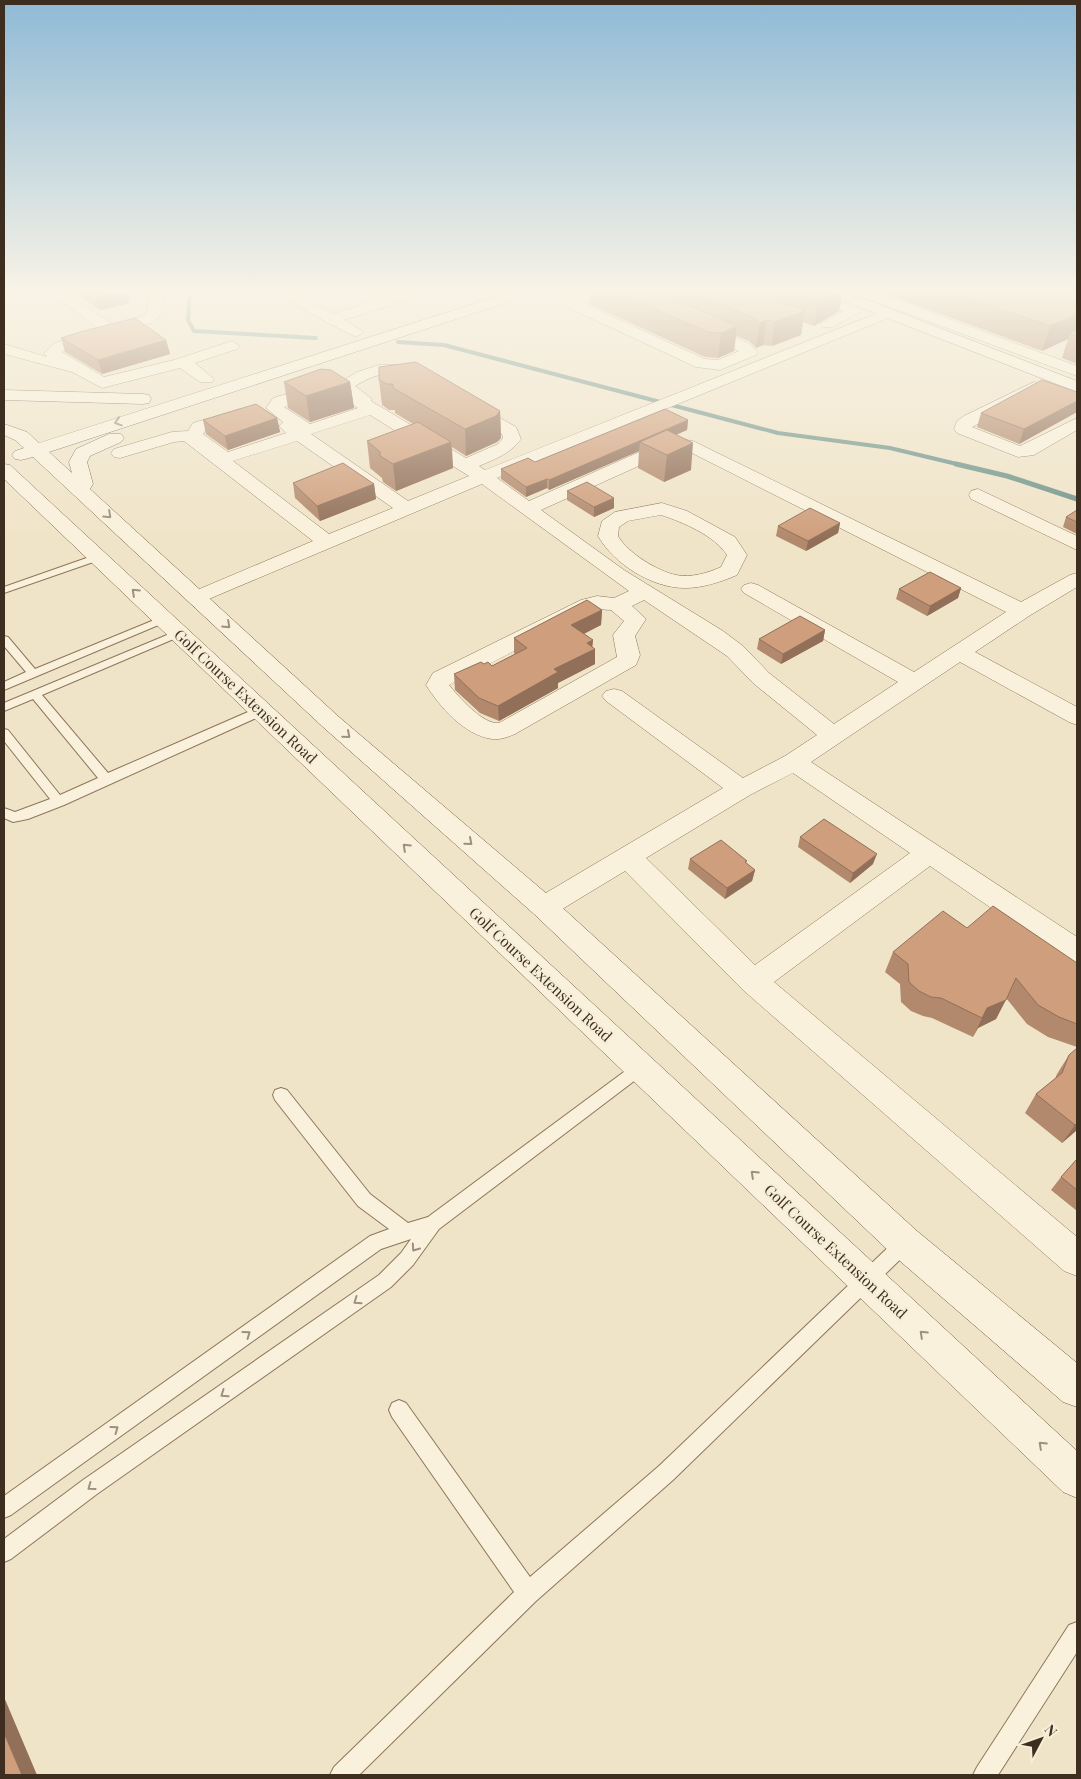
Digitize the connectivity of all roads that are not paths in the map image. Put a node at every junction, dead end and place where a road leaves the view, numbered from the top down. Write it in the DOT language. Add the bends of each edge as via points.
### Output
graph roads {
  1 [pos="83,373"];
  2 [pos="144,373"];
  3 [pos="197,373"];
  4 [pos="245,373"];
  5 [pos="252,373"];
  6 [pos="376,373"];
  7 [pos="408,373"];
  8 [pos="738,373"];
  9 [pos="1041,373"];
  10 [pos="428,384"];
  11 [pos="212,385"];
  12 [pos="1077,387"];
  13 [pos="4,395"];
  14 [pos="452,398"];
  15 [pos="143,399"];
  16 [pos="1077,400"];
  17 [pos="370,409"];
  18 [pos="94,414"];
  19 [pos="1077,423"];
  20 [pos="300,434"];
  21 [pos="21,437"];
  22 [pos="419,440"];
  23 [pos="400,447"];
  24 [pos="120,453"];
  25 [pos="4,461"];
  26 [pos="347,468"];
  27 [pos="4,469"];
  28 [pos="478,471"];
  29 [pos="291,489"];
  30 [pos="80,490"];
  31 [pos="978,495"];
  32 [pos="11,499"];
  33 [pos="400,505"];
  34 [pos="45,507"];
  35 [pos="526,509"];
  36 [pos="327,542"];
  37 [pos="1077,544"];
  38 [pos="98,557"];
  39 [pos="637,564"];
  40 [pos="617,574"];
  41 [pos="1077,579"];
  42 [pos="751,589"];
  43 [pos="4,590"];
  44 [pos="644,592"];
  45 [pos="197,597"];
  46 [pos="617,605"];
  47 [pos="1021,611"];
  48 [pos="171,626"];
  49 [pos="4,639"];
  50 [pos="961,653"];
  51 [pos="33,673"];
  52 [pos="916,683"];
  53 [pos="4,686"];
  54 [pos="34,694"];
  55 [pos="614,696"];
  56 [pos="4,707"];
  57 [pos="261,710"];
  58 [pos="1077,717"];
  59 [pos="4,733"];
  60 [pos="834,736"];
  61 [pos="794,762"];
  62 [pos="107,780"];
  63 [pos="741,789"];
  64 [pos="59,802"];
  65 [pos="4,812"];
  66 [pos="929,853"];
  67 [pos="627,856"];
  68 [pos="544,906"];
  69 [pos="1077,952"];
  70 [pos="753,982"];
  71 [pos="640,1067"];
  72 [pos="281,1096"];
  73 [pos="433,1223"];
  74 [pos="406,1231"];
  75 [pos="905,1244"];
  76 [pos="1077,1259"];
  77 [pos="866,1280"];
  78 [pos="1077,1388"];
  79 [pos="399,1410"];
  80 [pos="1077,1478"];
  81 [pos="4,1508"];
  82 [pos="4,1552"];
  83 [pos="528,1593"];
  84 [pos="1077,1633"];
  85 [pos="342,1775"];
  86 [pos="984,1775"];
  1 -- 2 [label="street" via="95,381 108,383"];
  3 -- 11 [label="street"];
  4 -- 11 [label="street"];
  5 -- 11 [label="street"];
  6 -- 28 [label="street" via="346,384 346,387"];
  7 -- 10 [label="street"];
  8 -- 28 [label="street"];
  9 -- 12 [label="street"];
  11 -- 15 [label="street"];
  11 -- 21 [label="street, one-way"];
  11 -- 30 [label="street" via="219,398 199,410 87,449 78,462 84,484"];
  13 -- 15 [label="street"];
  14 -- 28 [label="street" via="510,431 512,439"];
  15 -- 18 [label="street"];
  16 -- 19 [label="street" via="1034,387 970,420 962,429 1018,452 1028,451"];
  17 -- 22 [label="street"];
  20 -- 20 [label="street" via="269,413 258,410 199,428 194,435 229,457"];
  20 -- 26 [label="street"];
  21 -- 25 [label="street"];
  21 -- 30 [label="street"];
  22 -- 23 [label="street"];
  22 -- 28 [label="street"];
  24 -- 36 [label="street" via="172,436 188,436"];
  26 -- 28 [label="street" via="356,466 398,495"];
  26 -- 33 [label="street"];
  27 -- 34 [label="street, Golf Course Extension Road"];
  28 -- 33 [label="street"];
  28 -- 35 [label="street"];
  29 -- 33 [label="street" via="283,494 283,501 311,522 322,525"];
  30 -- 45 [label="street, one-way"];
  31 -- 37 [label="street"];
  32 -- 34 [label="street"];
  33 -- 36 [label="street"];
  34 -- 38 [label="street, Golf Course Extension Road"];
  35 -- 40 [label="street"];
  35 -- 47 [label="street" via="668,446 693,446"];
  36 -- 45 [label="street"];
  38 -- 43 [label="lane"];
  48 -- 38 [label="street, Golf Course Extension Road, one-way"];
  39 -- 39 [label="street" via="671,580 709,580 730,571 738,555 728,540 662,509 622,516 608,525 608,536 618,550"];
  39 -- 40 [label="street"];
  40 -- 44 [label="street"];
  41 -- 47 [label="street"];
  42 -- 52 [label="street"];
  44 -- 46 [label="street"];
  44 -- 60 [label="street" via="735,651 761,678"];
  45 -- 68 [label="street, one-way" via="331,722"];
  46 -- 46 [label="street" via="588,604 441,678 437,685 442,693 486,730 507,729 628,660 624,635 635,619"];
  47 -- 50 [label="street"];
  48 -- 51 [label="lane"];
  48 -- 54 [label="lane"];
  48 -- 57 [label="street, Golf Course Extension Road"];
  49 -- 51 [label="lane"];
  50 -- 52 [label="street"];
  50 -- 58 [label="street"];
  51 -- 53 [label="lane"];
  52 -- 60 [label="street"];
  54 -- 56 [label="lane"];
  54 -- 62 [label="lane"];
  55 -- 63 [label="street"];
  57 -- 62 [label="lane"];
  71 -- 57 [label="street, Golf Course Extension Road, one-way"];
  59 -- 64 [label="lane"];
  60 -- 61 [label="street"];
  61 -- 63 [label="street"];
  61 -- 66 [label="street"];
  62 -- 64 [label="lane"];
  63 -- 67 [label="street"];
  64 -- 65 [label="lane" via="13,817"];
  66 -- 69 [label="street"];
  66 -- 70 [label="street"];
  67 -- 68 [label="street"];
  67 -- 70 [label="street"];
  68 -- 75 [label="street"];
  70 -- 76 [label="street"];
  71 -- 73 [label="lane"];
  77 -- 71 [label="street, Golf Course Extension Road, one-way"];
  72 -- 74 [label="lane" via="364,1200"];
  73 -- 74 [label="lane"];
  73 -- 82 [label="lane, one-way" via="407,1259 385,1281 90,1487"];
  81 -- 74 [label="lane, one-way" via="358,1254 376,1242"];
  75 -- 77 [label="lane"];
  75 -- 78 [label="street"];
  80 -- 77 [label="street, Golf Course Extension Road, one-way"];
  77 -- 83 [label="lane" via="666,1473"];
  79 -- 83 [label="lane"];
  83 -- 85 [label="lane"];
  84 -- 86 [label="lane"];
}
